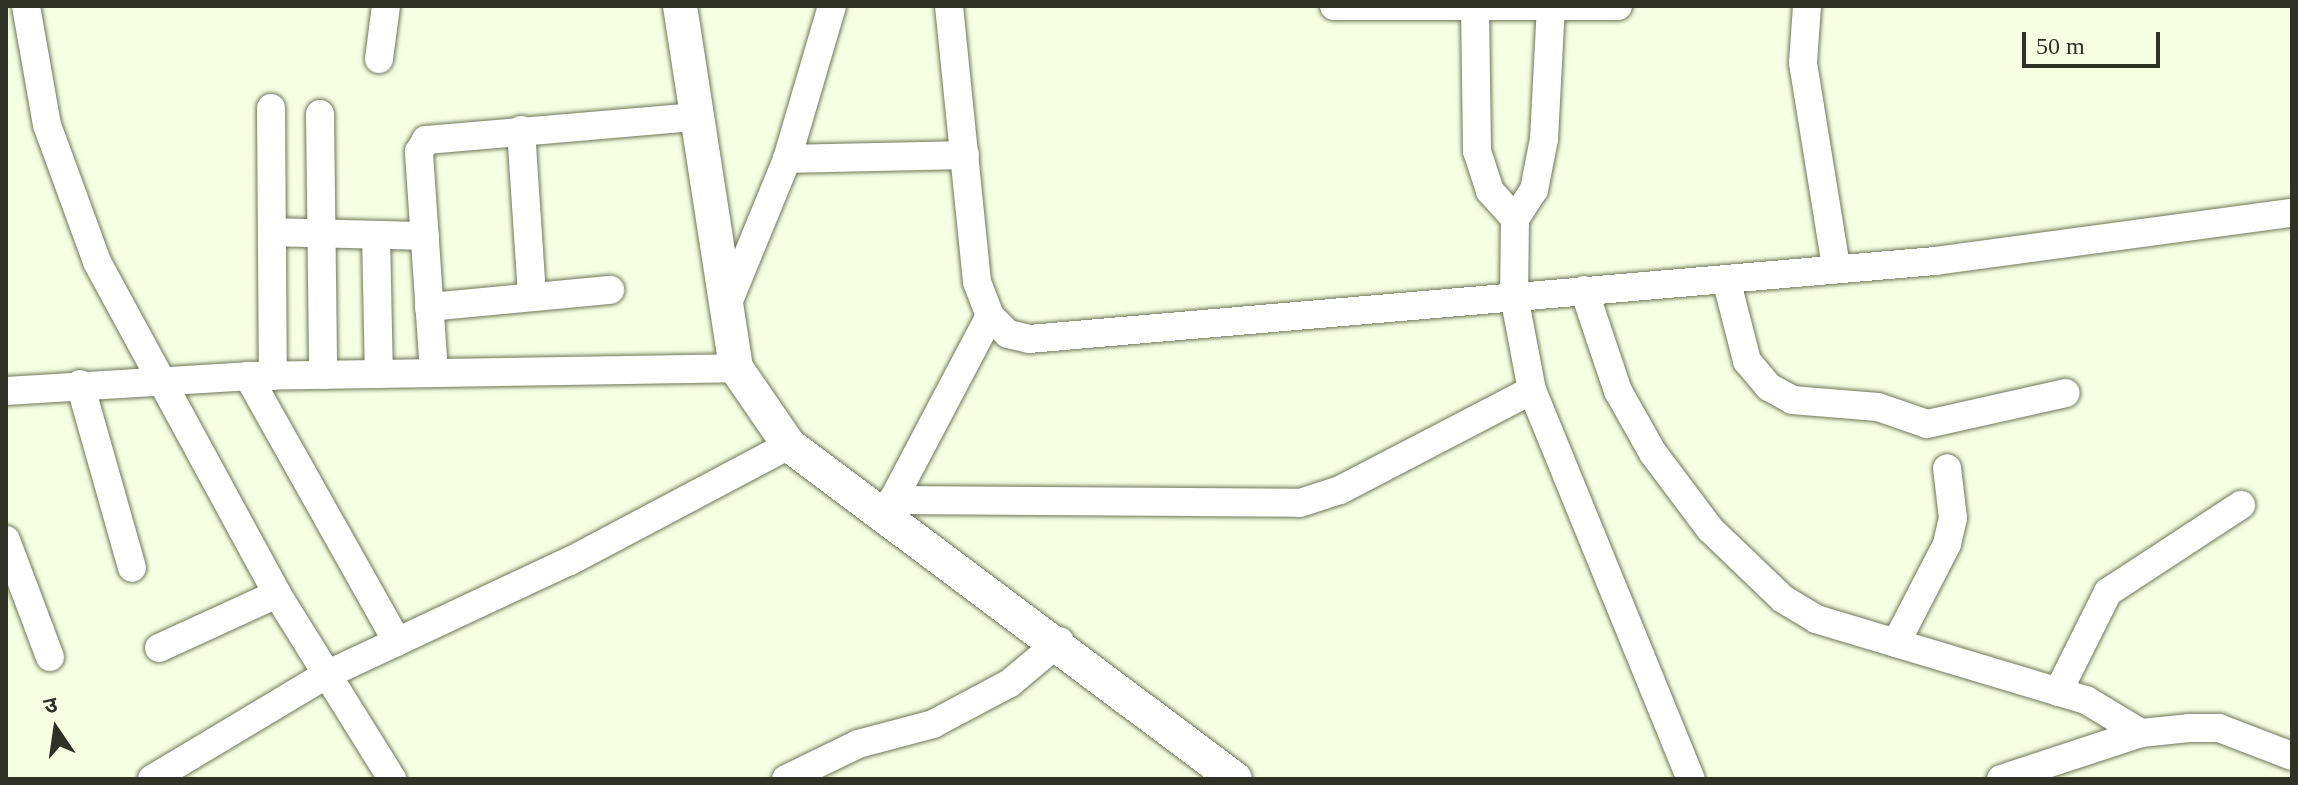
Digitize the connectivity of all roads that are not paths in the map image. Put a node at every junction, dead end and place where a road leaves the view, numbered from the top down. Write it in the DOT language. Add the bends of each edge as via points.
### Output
graph roads {
  1 [pos="26,6"];
  2 [pos="386,6"];
  3 [pos="680,6"];
  4 [pos="832,6"];
  5 [pos="949,6"];
  6 [pos="1334,6"];
  7 [pos="1618,6"];
  8 [pos="1807,6"];
  9 [pos="1475,7"];
  10 [pos="1551,8"];
  11 [pos="379,59"];
  12 [pos="271,108"];
  13 [pos="320,114"];
  14 [pos="694,117"];
  15 [pos="521,130"];
  16 [pos="965,155"];
  17 [pos="787,159"];
  18 [pos="2292,213"];
  19 [pos="1515,219"];
  20 [pos="272,232"];
  21 [pos="322,234"];
  22 [pos="376,235"];
  23 [pos="425,236"];
  24 [pos="1836,267"];
  25 [pos="1726,279"];
  26 [pos="610,290"];
  27 [pos="1584,290"];
  28 [pos="1514,296"];
  29 [pos="532,297"];
  30 [pos="728,303"];
  31 [pos="429,307"];
  32 [pos="990,316"];
  33 [pos="736,368"];
  34 [pos="434,373"];
  35 [pos="379,374"];
  36 [pos="323,375"];
  37 [pos="260,376"];
  38 [pos="157,379"];
  39 [pos="80,384"];
  40 [pos="1532,390"];
  41 [pos="6,391"];
  42 [pos="2066,393"];
  43 [pos="789,445"];
  44 [pos="1947,468"];
  45 [pos="2241,505"];
  46 [pos="888,509"];
  47 [pos="6,540"];
  48 [pos="132,568"];
  49 [pos="277,594"];
  50 [pos="1060,641"];
  51 [pos="397,642"];
  52 [pos="1896,643"];
  53 [pos="159,648"];
  54 [pos="50,657"];
  55 [pos="324,676"];
  56 [pos="2058,692"];
  57 [pos="2141,733"];
  58 [pos="2292,756"];
  59 [pos="1225,776"];
  60 [pos="152,779"];
  61 [pos="392,779"];
  62 [pos="786,779"];
  63 [pos="1691,779"];
  64 [pos="2001,779"];
  1 -- 38 [label="street" via="47,125 72,201"];
  2 -- 11 [label="street"];
  3 -- 14 [label="main road"];
  4 -- 17 [label="street"];
  5 -- 16 [label="street"];
  6 -- 9 [label="street"];
  7 -- 10 [label="street"];
  8 -- 24 [label="street" via="1803,63"];
  9 -- 10 [label="street"];
  9 -- 19 [label="street" via="1477,151 1490,191"];
  10 -- 19 [label="street" via="1544,139 1534,190"];
  12 -- 20 [label="street"];
  13 -- 21 [label="street"];
  14 -- 15 [label="street"];
  14 -- 30 [label="main road"];
  15 -- 23 [label="street" via="433,137 421,146"];
  15 -- 29 [label="street"];
  16 -- 17 [label="street"];
  16 -- 32 [label="street" via="977,282"];
  17 -- 30 [label="street"];
  18 -- 24 [label="street"];
  19 -- 28 [label="street"];
  20 -- 21 [label="street"];
  20 -- 37 [label="street"];
  21 -- 22 [label="street"];
  21 -- 36 [label="street"];
  22 -- 23 [label="street"];
  22 -- 35 [label="street"];
  23 -- 31 [label="street"];
  24 -- 25 [label="street"];
  25 -- 27 [label="street"];
  25 -- 42 [label="street" via="1747,361 1769,387 1792,400 1878,407 1927,424"];
  26 -- 29 [label="street"];
  27 -- 28 [label="street"];
  27 -- 52 [label="street" via="1623,401 1710,529 1783,599 1816,619"];
  28 -- 32 [label="street" via="1029,339 1008,334"];
  28 -- 40 [label="street"];
  29 -- 31 [label="street"];
  30 -- 33 [label="main road"];
  31 -- 34 [label="street"];
  32 -- 46 [label="street"];
  33 -- 34 [label="street"];
  33 -- 43 [label="main road"];
  34 -- 35 [label="street"];
  35 -- 36 [label="street"];
  36 -- 37 [label="street"];
  37 -- 38 [label="street"];
  37 -- 51 [label="street"];
  38 -- 39 [label="street"];
  38 -- 49 [label="street"];
  39 -- 41 [label="street"];
  39 -- 48 [label="street"];
  40 -- 46 [label="street" via="1340,490 1300,503"];
  40 -- 63 [label="street"];
  43 -- 46 [label="main road"];
  43 -- 51 [label="street" via="570,561"];
  44 -- 52 [label="street" via="1953,518 1947,544"];
  45 -- 56 [label="street" via="2108,592"];
  46 -- 50 [label="main road"];
  47 -- 54 [label="street"];
  49 -- 53 [label="street"];
  49 -- 55 [label="street"];
  50 -- 59 [label="main road"];
  50 -- 62 [label="street" via="1010,683 933,724 858,744"];
  51 -- 55 [label="street"];
  52 -- 56 [label="street"];
  55 -- 60 [label="street"];
  55 -- 61 [label="street"];
  56 -- 57 [label="street" via="2098,705"];
  57 -- 58 [label="street" via="2219,728"];
  57 -- 64 [label="street"];
}
